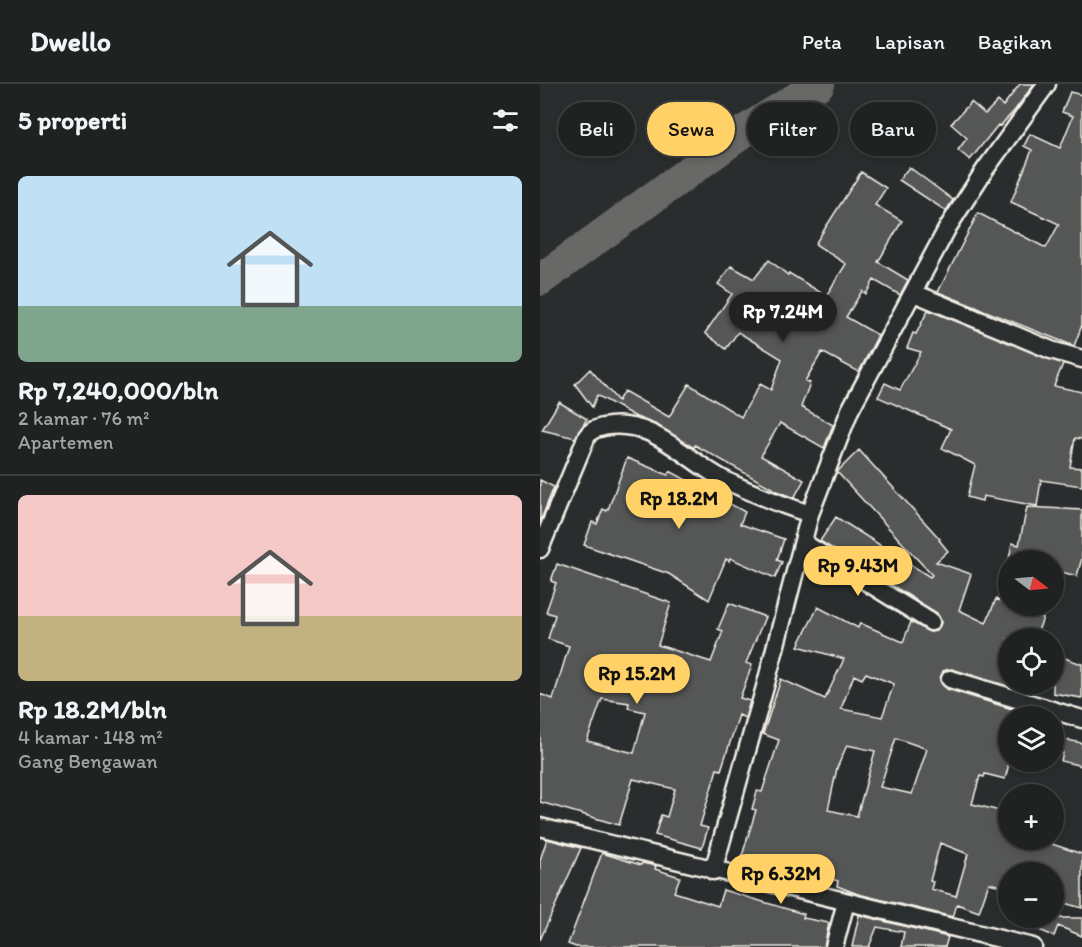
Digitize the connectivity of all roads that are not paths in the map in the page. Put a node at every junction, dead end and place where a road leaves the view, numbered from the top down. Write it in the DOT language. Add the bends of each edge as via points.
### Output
graph roads {
  1 [pos="1047,84"];
  2 [pos="914,293"];
  3 [pos="1082,359"];
  4 [pos="810,514"];
  5 [pos="804,543"];
  6 [pos="540,549"];
  7 [pos="932,622"];
  8 [pos="950,679"];
  9 [pos="1082,719"];
  10 [pos="541,831"];
  11 [pos="712,871"];
  12 [pos="846,902"];
  13 [pos="977,940"];
  14 [pos="834,947"];
  15 [pos="1033,947"];
  1 -- 2 [label="street" via="960,208"];
  2 -- 3 [label="street"];
  2 -- 4 [label="street" via="850,410"];
  4 -- 5 [label="street"];
  4 -- 6 [label="street" via="721,478 654,433 617,425 593,429 587,436"];
  5 -- 7 [label="street"];
  5 -- 11 [label="street"];
  8 -- 9 [label="street"];
  10 -- 11 [label="street"];
  11 -- 12 [label="street"];
  12 -- 13 [label="street"];
  12 -- 14 [label="street"];
  13 -- 15 [label="street"];
}
